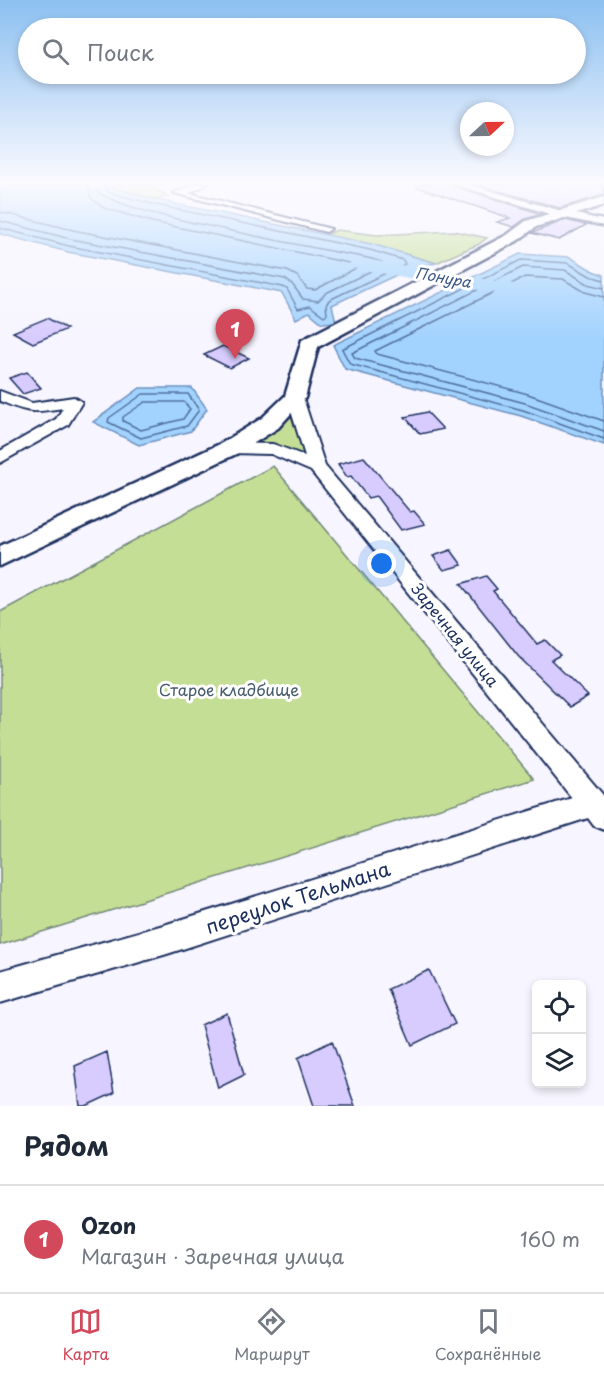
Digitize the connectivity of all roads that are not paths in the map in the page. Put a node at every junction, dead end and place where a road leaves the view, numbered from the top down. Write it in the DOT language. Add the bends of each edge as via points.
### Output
graph roads {
  1 [pos="520,236"];
  2 [pos="0,396"];
  3 [pos="295,398"];
  4 [pos="230,448"];
  5 [pos="0,458"];
  6 [pos="317,467"];
  7 [pos="0,557"];
  8 [pos="599,810"];
  9 [pos="0,987"];
  1 -- 3 [label="street" via="309,344"];
  2 -- 5 [label="street" via="31,408 74,402 62,422"];
  3 -- 4 [label="street" via="270,423"];
  3 -- 6 [label="street"];
  4 -- 6 [label="street, Заречная улица" via="273,449"];
  4 -- 7 [label="street"];
  6 -- 8 [label="street, Заречная улица"];
  8 -- 9 [label="street, переулок Тельмана"];
}
